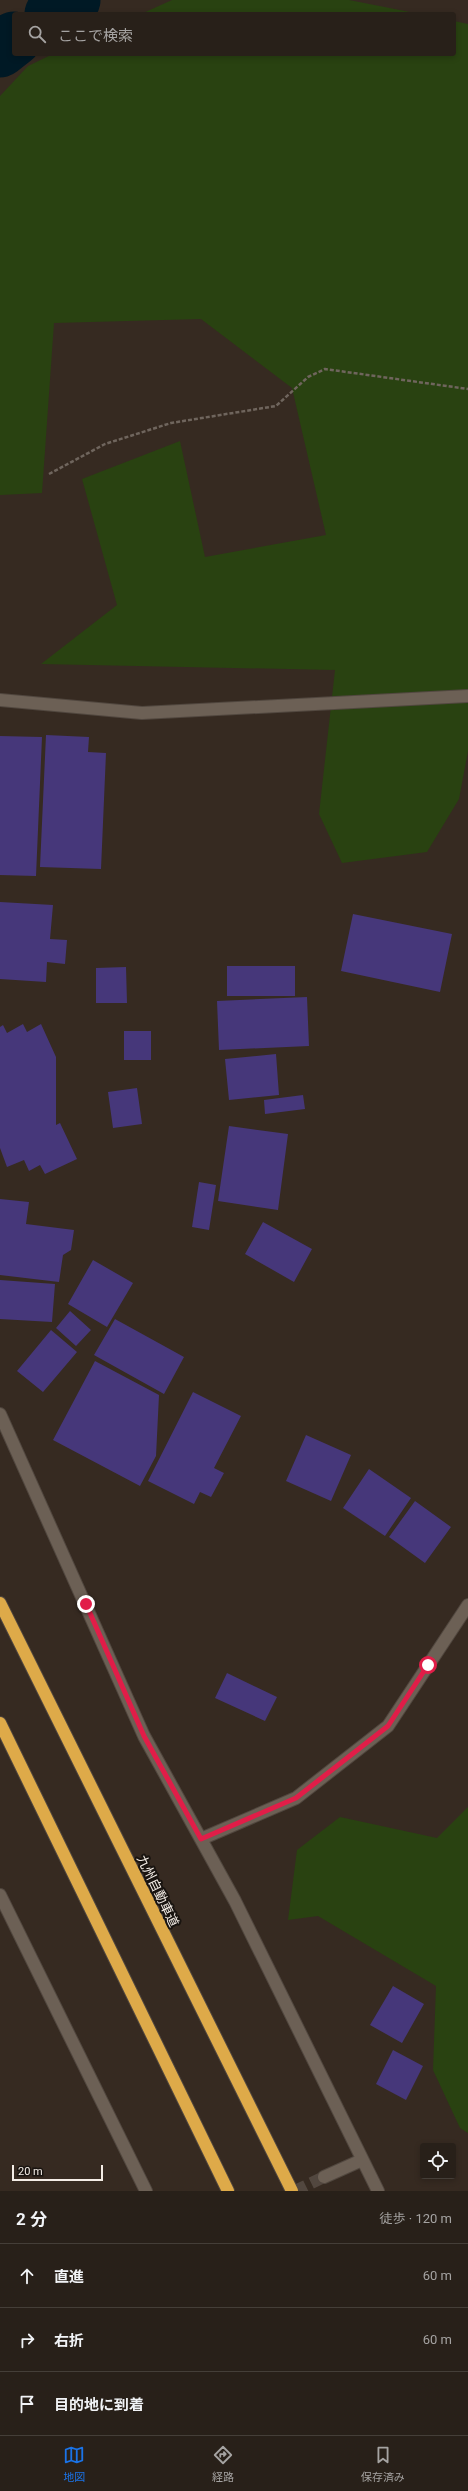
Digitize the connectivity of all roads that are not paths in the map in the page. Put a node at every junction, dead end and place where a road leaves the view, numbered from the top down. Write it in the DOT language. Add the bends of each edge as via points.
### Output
graph roads {
  1 [pos="468,696"];
  2 [pos="0,700"];
  3 [pos="0,1414"];
  4 [pos="0,1603"];
  5 [pos="468,1605"];
  6 [pos="0,1723"];
  7 [pos="201,1839"];
  8 [pos="0,1895"];
  9 [pos="362,2160"];
  10 [pos="324,2177"];
  11 [pos="146,2191"];
  12 [pos="228,2191"];
  13 [pos="292,2191"];
  14 [pos="378,2191"];
  1 -- 2 [label="street" via="142,713"];
  3 -- 7 [label="street" via="144,1736"];
  4 -- 13 [label="highway, 九州自動車道"];
  5 -- 7 [label="street" via="388,1726 296,1798"];
  6 -- 12 [label="highway"];
  7 -- 9 [label="street" via="235,1901"];
  8 -- 11 [label="street"];
  9 -- 10 [label="street"];
  9 -- 14 [label="street"];
}
